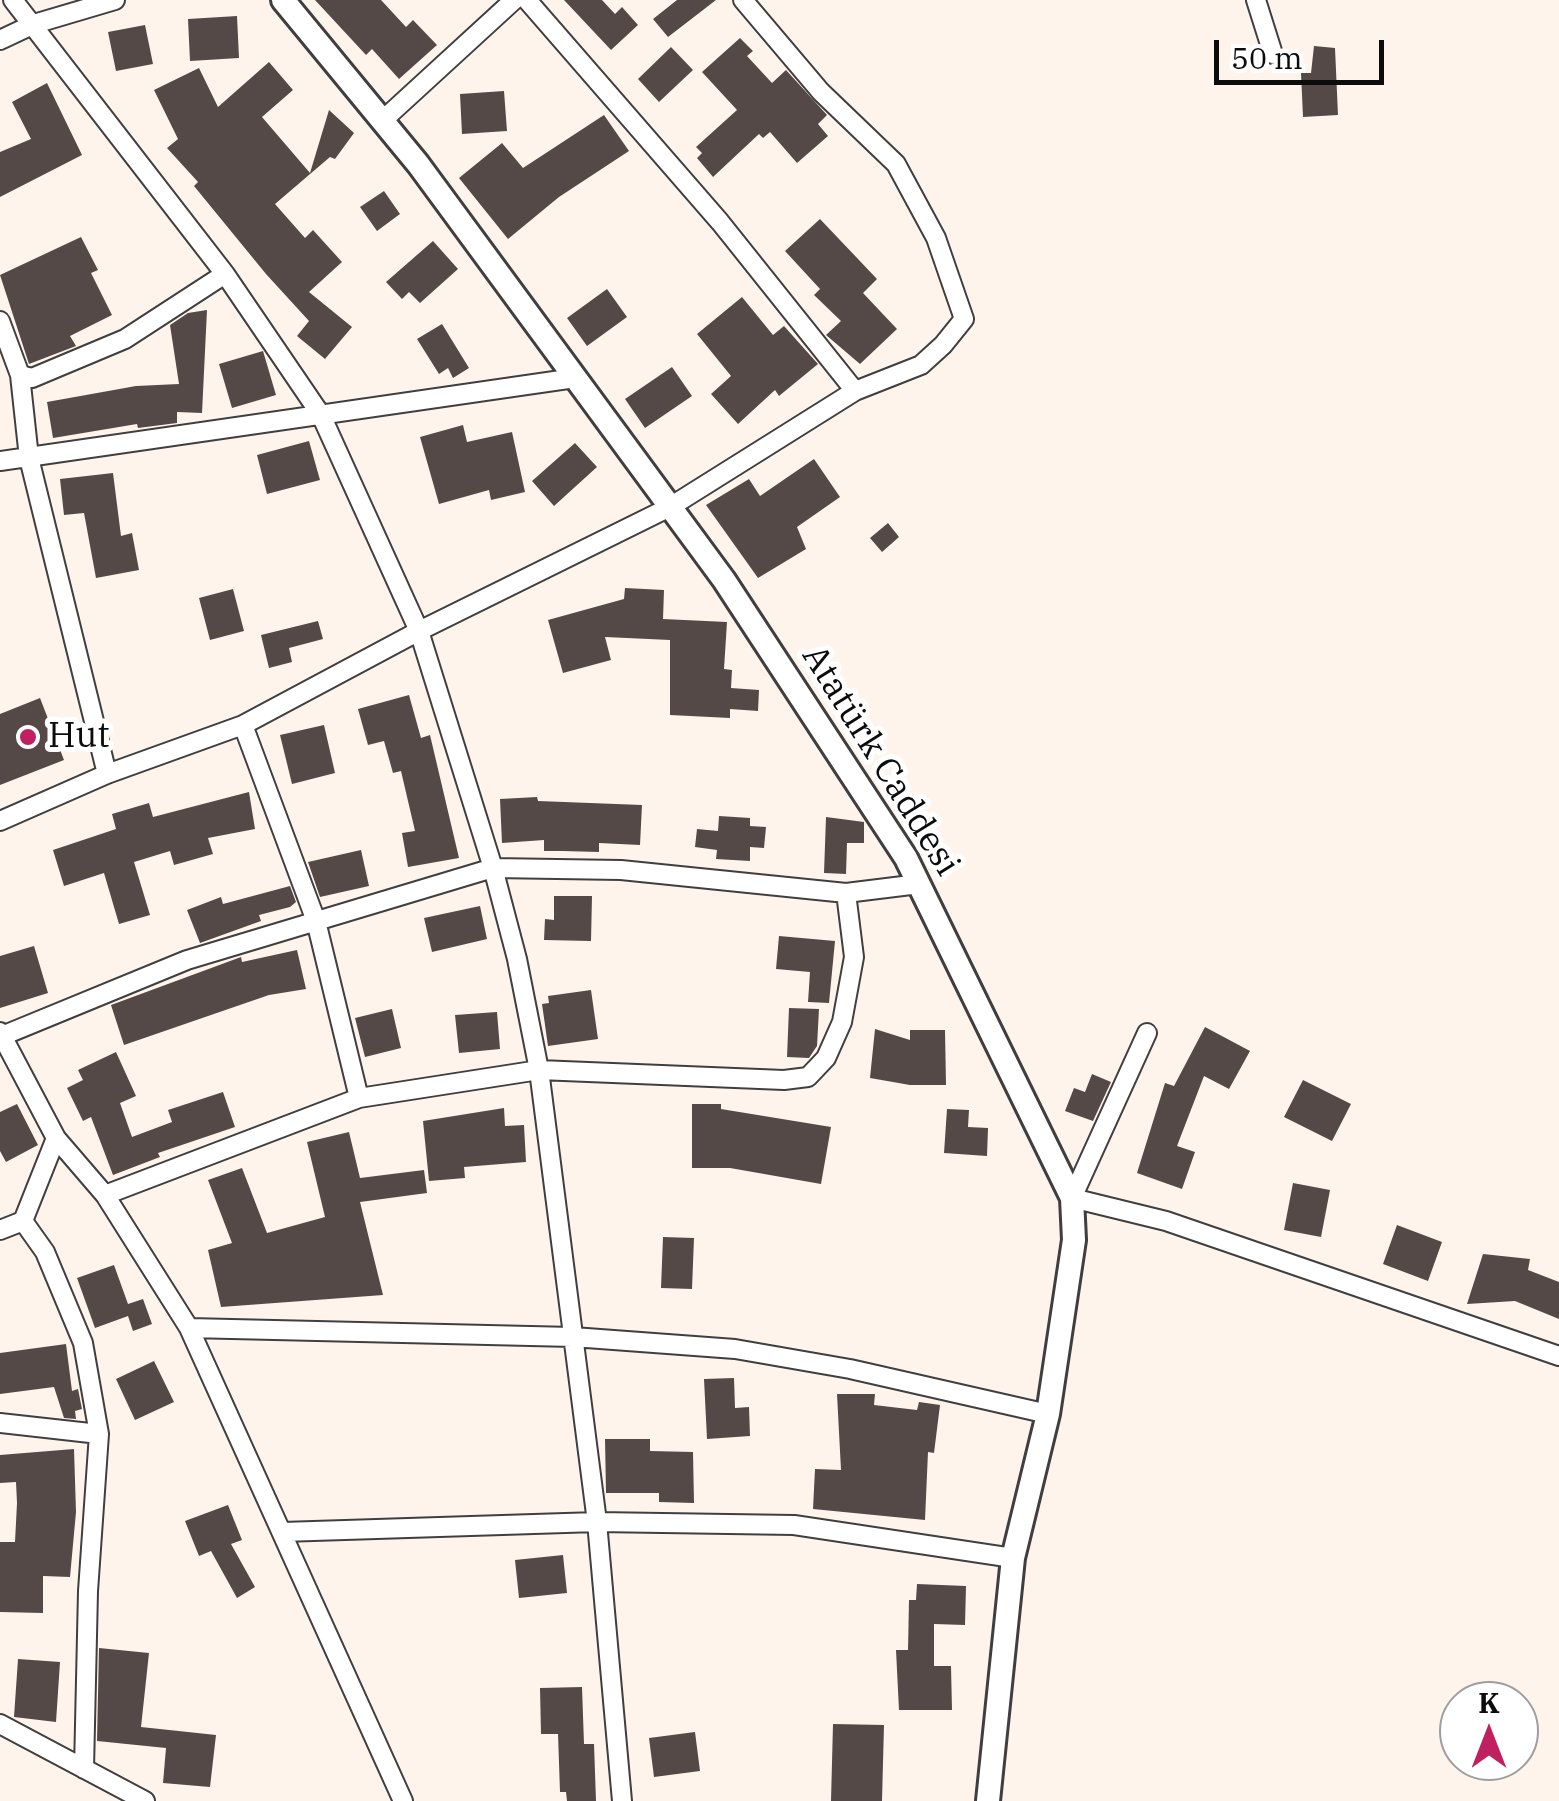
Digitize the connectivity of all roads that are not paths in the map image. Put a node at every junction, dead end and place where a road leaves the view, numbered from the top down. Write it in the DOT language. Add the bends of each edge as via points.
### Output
graph roads {
  1 [pos="13,0"];
  2 [pos="116,0"];
  3 [pos="283,0"];
  4 [pos="514,0"];
  5 [pos="527,0"];
  6 [pos="743,0"];
  7 [pos="1256,0"];
  8 [pos="34,24"];
  9 [pos="0,40"];
  10 [pos="1273,54"];
  11 [pos="382,121"];
  12 [pos="225,274"];
  13 [pos="0,320"];
  14 [pos="20,375"];
  15 [pos="575,378"];
  16 [pos="855,391"];
  17 [pos="321,415"];
  18 [pos="29,458"];
  19 [pos="0,461"];
  20 [pos="670,507"];
  21 [pos="419,631"];
  22 [pos="242,725"];
  23 [pos="107,774"];
  24 [pos="0,821"];
  25 [pos="494,868"];
  26 [pos="919,884"];
  27 [pos="846,893"];
  28 [pos="316,920"];
  29 [pos="1147,1033"];
  30 [pos="1,1034"];
  31 [pos="539,1070"];
  32 [pos="359,1098"];
  33 [pos="56,1138"];
  34 [pos="106,1195"];
  35 [pos="1072,1198"];
  36 [pos="22,1221"];
  37 [pos="0,1230"];
  38 [pos="189,1328"];
  39 [pos="573,1337"];
  40 [pos="1559,1356"];
  41 [pos="1048,1414"];
  42 [pos="0,1424"];
  43 [pos="99,1434"];
  44 [pos="596,1522"];
  45 [pos="282,1532"];
  46 [pos="1013,1558"];
  47 [pos="0,1724"];
  48 [pos="84,1769"];
  49 [pos="108,1792"];
  50 [pos="145,1801"];
  51 [pos="403,1801"];
  52 [pos="622,1801"];
  53 [pos="988,1801"];
  1 -- 8 [label="street"];
  2 -- 8 [label="street"];
  3 -- 11 [label="street, Atatürk Caddesi"];
  4 -- 11 [label="street"];
  5 -- 16 [label="street" via="720,222"];
  6 -- 16 [label="street" via="821,92 896,164 936,238 964,319 921,365"];
  7 -- 10 [label="street"];
  8 -- 9 [label="street"];
  8 -- 12 [label="street"];
  11 -- 15 [label="street, Atatürk Caddesi"];
  12 -- 14 [label="street" via="125,339 32,378"];
  12 -- 17 [label="street"];
  13 -- 14 [label="street"];
  14 -- 18 [label="street"];
  15 -- 17 [label="street"];
  15 -- 20 [label="street, Atatürk Caddesi"];
  16 -- 20 [label="street"];
  17 -- 18 [label="street"];
  17 -- 21 [label="street"];
  18 -- 19 [label="street"];
  18 -- 23 [label="street"];
  20 -- 21 [label="street"];
  20 -- 26 [label="street, Atatürk Caddesi"];
  21 -- 22 [label="street"];
  21 -- 25 [label="street"];
  22 -- 23 [label="street"];
  22 -- 28 [label="street"];
  23 -- 24 [label="street"];
  25 -- 27 [label="street" via="621,870"];
  25 -- 28 [label="street"];
  25 -- 31 [label="street"];
  26 -- 27 [label="street"];
  26 -- 35 [label="street, Atatürk Caddesi"];
  27 -- 31 [label="street" via="854,957 842,1022 826,1058 808,1077"];
  28 -- 30 [label="street" via="188,960"];
  28 -- 32 [label="street"];
  29 -- 35 [label="street"];
  30 -- 33 [label="street"];
  31 -- 32 [label="street"];
  31 -- 39 [label="street"];
  32 -- 34 [label="street"];
  33 -- 34 [label="street"];
  33 -- 36 [label="street"];
  34 -- 38 [label="street"];
  35 -- 40 [label="street" via="1166,1221"];
  35 -- 41 [label="street, Atatürk Caddesi" via="1074,1240"];
  36 -- 37 [label="street"];
  36 -- 43 [label="street" via="45,1252 83,1343"];
  38 -- 39 [label="street"];
  38 -- 45 [label="street"];
  39 -- 41 [label="street" via="734,1349"];
  39 -- 44 [label="street"];
  41 -- 46 [label="street, Atatürk Caddesi"];
  42 -- 43 [label="street"];
  43 -- 48 [label="street"];
  44 -- 45 [label="street"];
  44 -- 46 [label="street" via="794,1525"];
  44 -- 52 [label="street"];
  45 -- 51 [label="street"];
  46 -- 53 [label="street, Atatürk Caddesi"];
  47 -- 48 [label="street"];
  48 -- 49 [label="street"];
  49 -- 50 [label="street"];
}
